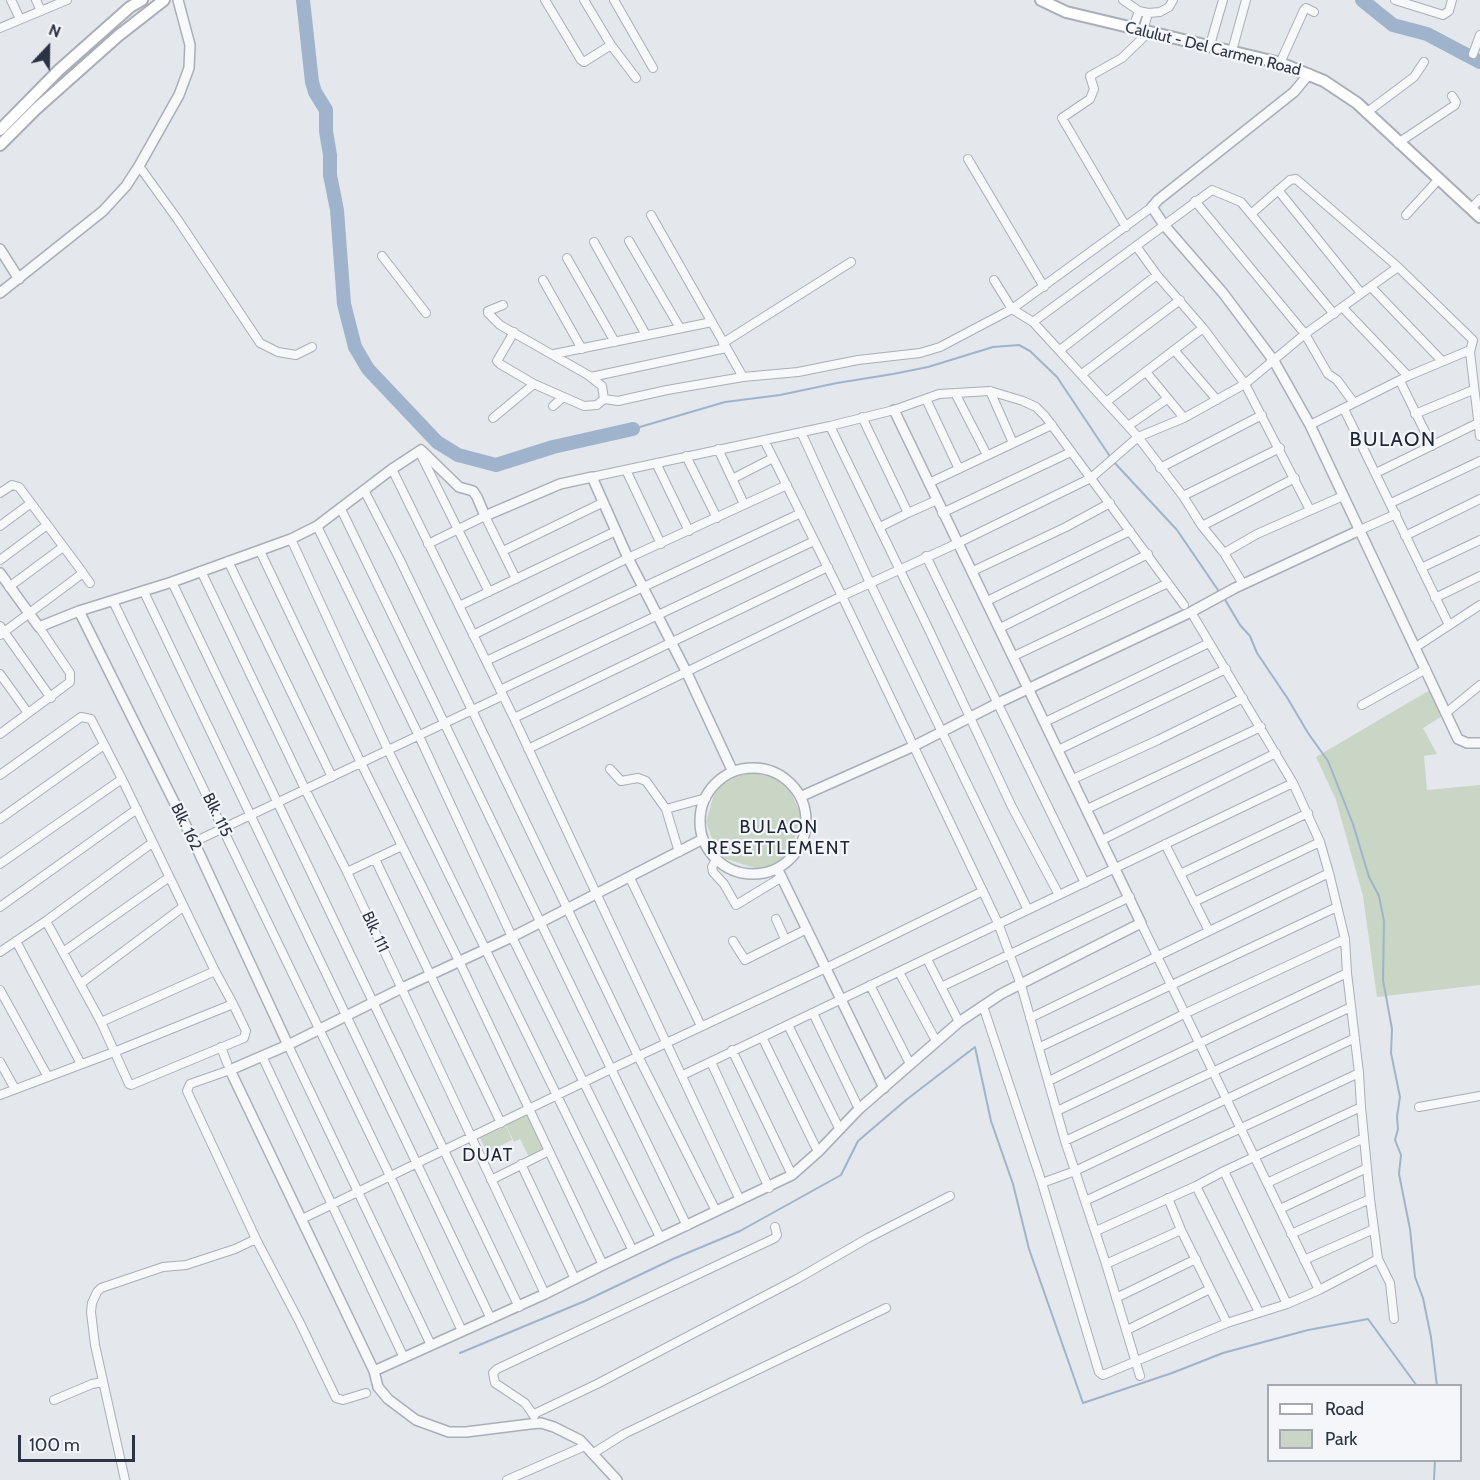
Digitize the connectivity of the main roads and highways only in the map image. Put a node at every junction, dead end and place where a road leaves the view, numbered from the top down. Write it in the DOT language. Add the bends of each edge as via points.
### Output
graph roads {
  1 [pos="142,0"];
  2 [pos="164,0"];
  3 [pos="1041,0"];
  4 [pos="0,129"];
  5 [pos="0,144"];
  6 [pos="1480,217"];
  1 -- 4 [label="main road" via="59,70"];
  2 -- 5 [label="main road" via="118,36"];
  3 -- 6 [label="main road, Calulut - Del Carmen Road" via="1066,12 1210,45 1309,74 1341,92"];
}
